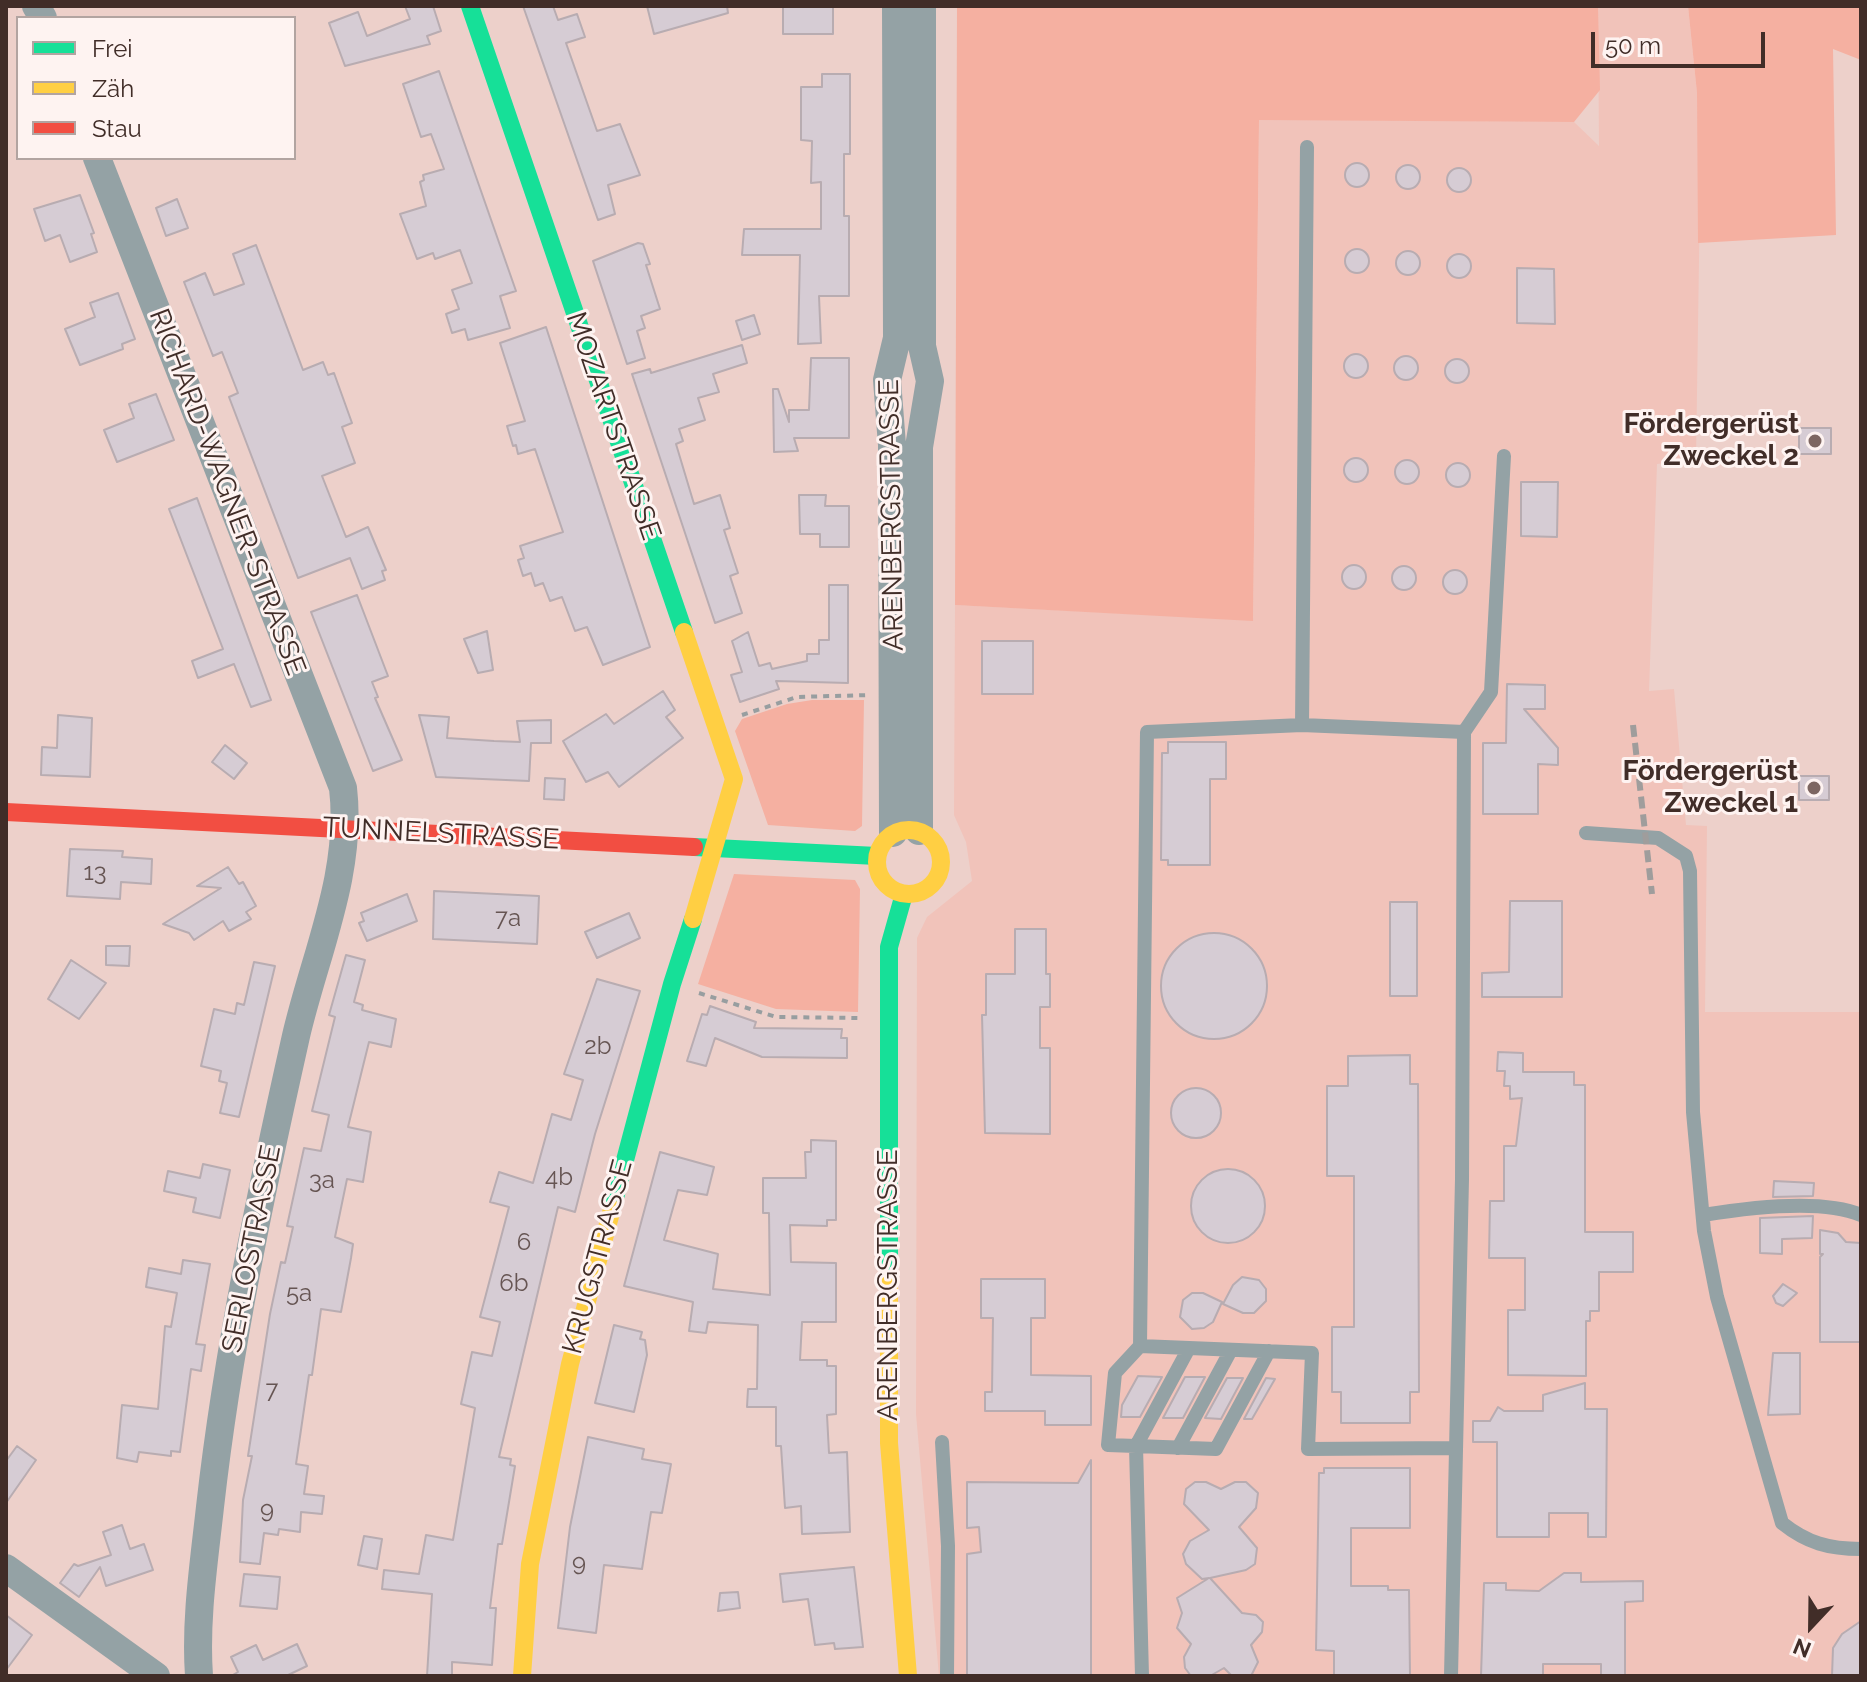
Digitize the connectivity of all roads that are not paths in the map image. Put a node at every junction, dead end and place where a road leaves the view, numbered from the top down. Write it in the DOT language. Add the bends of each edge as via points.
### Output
graph roads {
  1 [pos="470,6"];
  2 [pos="896,6"];
  3 [pos="922,6"];
  4 [pos="1307,147"];
  5 [pos="98,160"];
  6 [pos="1504,456"];
  7 [pos="1302,725"];
  8 [pos="1464,732"];
  9 [pos="6,812"];
  10 [pos="346,829"];
  11 [pos="906,832"];
  12 [pos="1586,833"];
  13 [pos="717,847"];
  14 [pos="877,856"];
  15 [pos="904,894"];
  16 [pos="1703,1215"];
  17 [pos="1861,1215"];
  18 [pos="1140,1346"];
  19 [pos="1189,1348"];
  20 [pos="1231,1350"];
  21 [pos="1269,1351"];
  22 [pos="942,1442"];
  23 [pos="1136,1446"];
  24 [pos="1178,1448"];
  25 [pos="1456,1448"];
  26 [pos="1861,1549"];
  27 [pos="6,1568"];
  28 [pos="156,1676"];
  29 [pos="199,1676"];
  30 [pos="522,1676"];
  31 [pos="908,1676"];
  32 [pos="947,1676"];
  33 [pos="1142,1676"];
  34 [pos="1451,1676"];
  1 -- 13 [label="street, MOZARTSTRASSE" via="734,779"];
  2 -- 11 [label="street, ARENBERGSTRASSE" via="897,338 887,380 893,694"];
  3 -- 11 [label="street, ARENBERGSTRASSE" via="922,346 930,381 919,447"];
  4 -- 7 [label="lane"];
  5 -- 10 [label="street, RICHARD-WAGNER-STRASSE" via="343,788"];
  6 -- 8 [label="lane" via="1491,692"];
  7 -- 8 [label="lane"];
  7 -- 18 [label="lane" via="1147,732"];
  8 -- 25 [label="lane"];
  9 -- 10 [label="street, TUNNELSTRASSE"];
  10 -- 13 [label="street, TUNNELSTRASSE"];
  10 -- 29 [label="street, SERLOSTRASSE" via="343,864 301,1015 248,1247 215,1467"];
  11 -- 14 [label="street" via="882,844"];
  11 -- 15 [label="street" via="933,841 941,855 933,884"];
  12 -- 16 [label="lane" via="1658,838 1686,856 1693,1112"];
  13 -- 14 [label="street, TUNNELSTRASSE"];
  13 -- 30 [label="street, KRUGSTRASSE" via="672,984 570,1364 530,1564"];
  14 -- 15 [label="street" via="878,873 887,887"];
  15 -- 31 [label="street, ARENBERGSTRASSE" via="889,947 889,1443"];
  16 -- 17 [label="lane" via="1844,1207"];
  16 -- 26 [label="lane" via="1717,1297 1782,1523 1819,1545"];
  18 -- 19 [label="lane"];
  18 -- 23 [label="lane" via="1115,1373 1108,1445"];
  19 -- 20 [label="lane"];
  19 -- 23 [label="lane"];
  20 -- 21 [label="lane"];
  20 -- 24 [label="lane"];
  21 -- 24 [label="lane" via="1216,1449"];
  21 -- 25 [label="lane" via="1312,1353 1308,1449"];
  22 -- 32 [label="lane"];
  23 -- 24 [label="lane"];
  23 -- 33 [label="lane"];
  25 -- 34 [label="lane"];
  27 -- 28 [label="street"];
}
